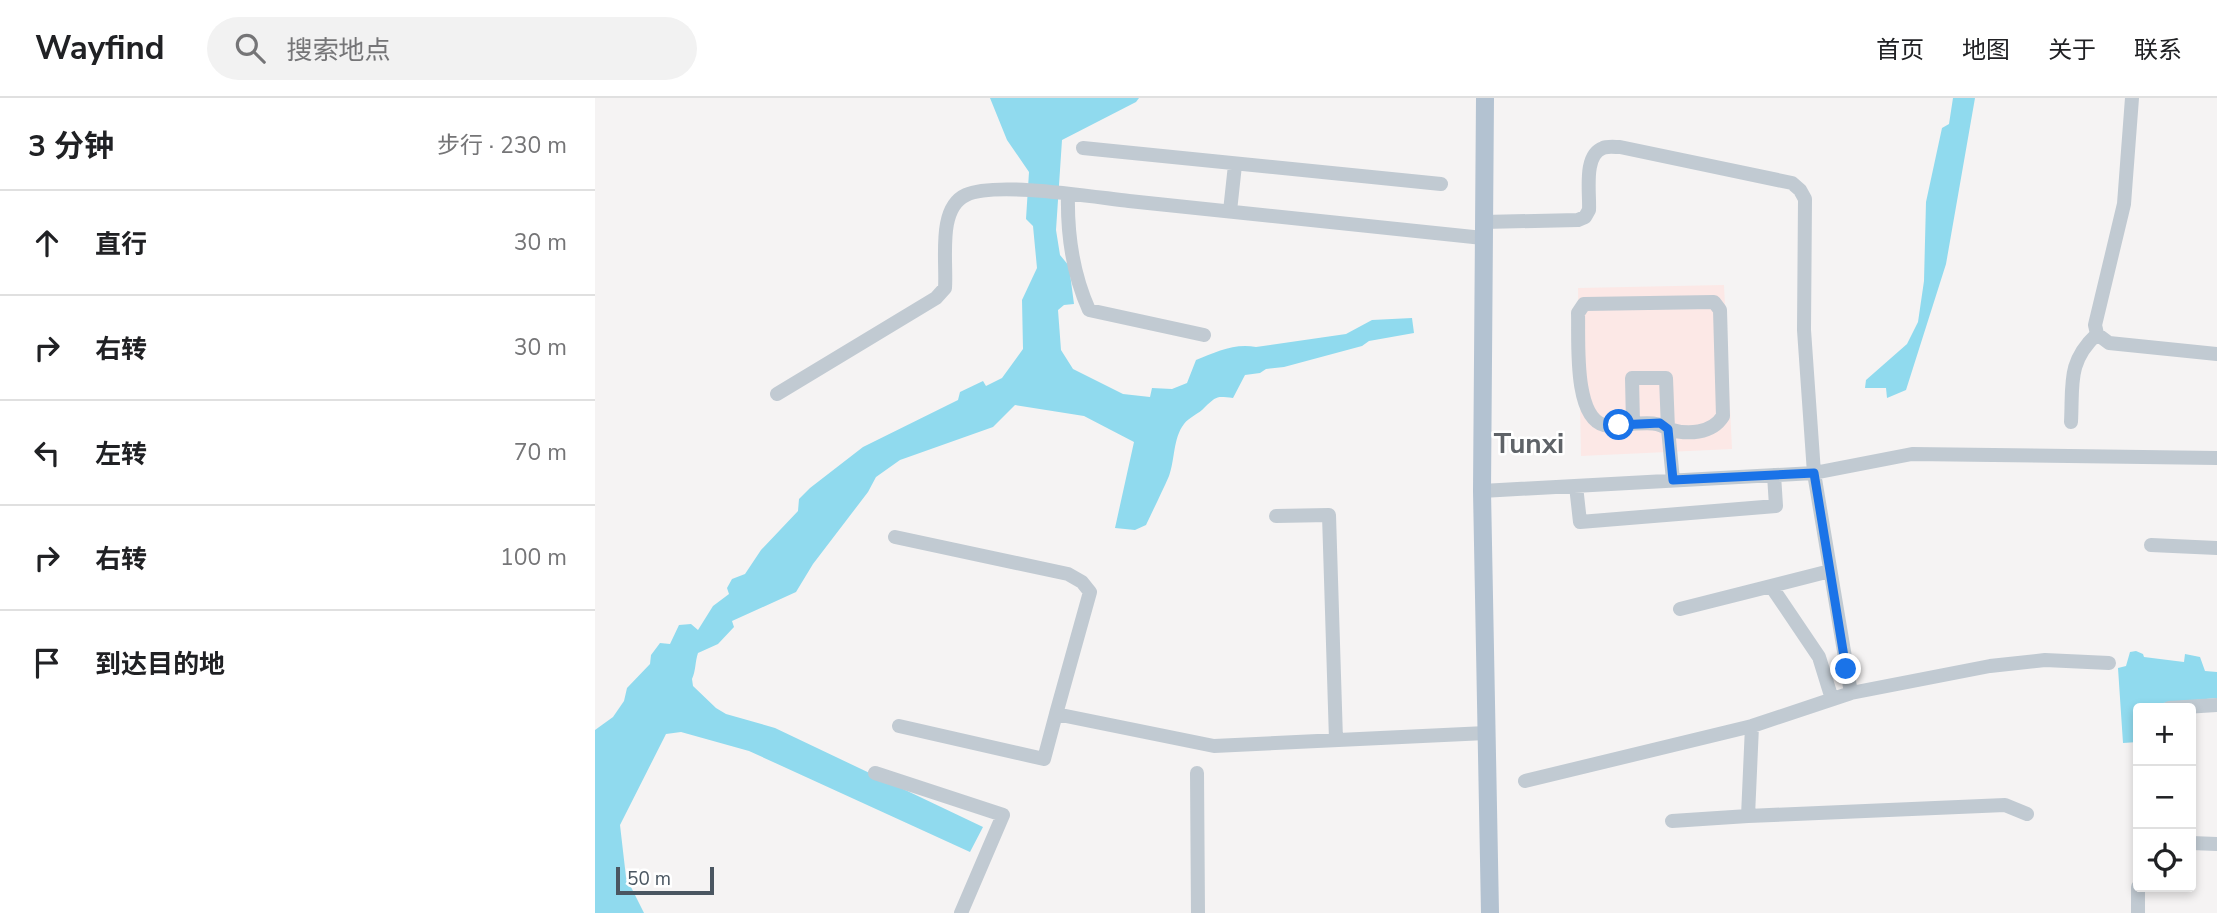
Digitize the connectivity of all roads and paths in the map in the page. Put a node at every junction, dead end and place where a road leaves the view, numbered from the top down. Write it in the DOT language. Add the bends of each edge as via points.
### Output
graph roads {
  1 [pos="1485,98"];
  2 [pos="2132,98"];
  3 [pos="1083,148"];
  4 [pos="1235,165"];
  5 [pos="1441,184"];
  6 [pos="1064,194"];
  7 [pos="1230,211"];
  8 [pos="1483,230"];
  9 [pos="2097,334"];
  10 [pos="1204,335"];
  11 [pos="2217,354"];
  12 [pos="777,394"];
  13 [pos="2071,422"];
  14 [pos="1633,424"];
  15 [pos="1668,429"];
  16 [pos="2217,458"];
  17 [pos="1814,473"];
  18 [pos="1774,475"];
  19 [pos="1673,480"];
  20 [pos="1576,486"];
  21 [pos="1482,491"];
  22 [pos="1276,516"];
  23 [pos="895,537"];
  24 [pos="2151,545"];
  25 [pos="2217,548"];
  26 [pos="1830,571"];
  27 [pos="1771,586"];
  28 [pos="1680,610"];
  29 [pos="2109,663"];
  30 [pos="1851,693"];
  31 [pos="1832,699"];
  32 [pos="2217,705"];
  33 [pos="2196,706"];
  34 [pos="1056,715"];
  35 [pos="899,726"];
  36 [pos="1752,726"];
  37 [pos="1486,733"];
  38 [pos="1336,740"];
  39 [pos="875,772"];
  40 [pos="1197,773"];
  41 [pos="1525,781"];
  42 [pos="2027,814"];
  43 [pos="1748,816"];
  44 [pos="1672,821"];
  45 [pos="2196,843"];
  46 [pos="2217,844"];
  47 [pos="2138,892"];
  48 [pos="961,913"];
  49 [pos="1198,913"];
  50 [pos="1490,913"];
  51 [pos="2138,913"];
  1 -- 8 [label="main road"];
  2 -- 9 [label="street" via="2124,204 2095,325"];
  3 -- 4 [label="street"];
  4 -- 5 [label="street"];
  4 -- 7 [label="street"];
  6 -- 7 [label="street"];
  6 -- 10 [label="street" via="1074,265 1089,310"];
  6 -- 12 [label="street" via="989,189 964,195 949,210 946,288"];
  7 -- 8 [label="street"];
  8 -- 17 [label="street" via="1585,217 1590,163 1604,147 1793,183 1805,200 1804,330"];
  8 -- 21 [label="main road"];
  9 -- 11 [label="street" via="2109,343"];
  9 -- 13 [label="street" via="2074,364"];
  14 -- 15 [label="street" via="1660,423"];
  14 -- 15 [label="street" via="1632,378 1666,378"];
  14 -- 15 [label="street" via="1604,425 1587,409 1582,394 1578,313 1584,304 1714,302 1720,310 1723,416 1708,431"];
  15 -- 19 [label="street"];
  16 -- 17 [label="street" via="1912,454"];
  17 -- 18 [label="street"];
  17 -- 26 [label="street"];
  18 -- 19 [label="street"];
  18 -- 20 [label="street" via="1776,506 1580,522"];
  19 -- 20 [label="street"];
  20 -- 21 [label="street"];
  21 -- 37 [label="main road"];
  22 -- 38 [label="street" via="1329,515"];
  23 -- 34 [label="street" via="1068,574 1082,582 1090,592"];
  24 -- 25 [label="street"];
  26 -- 27 [label="street"];
  26 -- 30 [label="street"];
  27 -- 28 [label="street"];
  27 -- 31 [label="street" via="1819,657"];
  29 -- 30 [label="street" via="2045,660 1990,666"];
  30 -- 31 [label="street"];
  31 -- 36 [label="street"];
  32 -- 33 [label="street"];
  34 -- 35 [label="street" via="1044,759"];
  34 -- 38 [label="street" via="1214,746"];
  36 -- 41 [label="street"];
  36 -- 43 [label="street"];
  37 -- 38 [label="street"];
  37 -- 50 [label="main road"];
  39 -- 48 [label="street" via="1003,815"];
  40 -- 49 [label="street"];
  42 -- 43 [label="street" via="2005,805"];
  43 -- 44 [label="street"];
  45 -- 46 [label="street"];
  47 -- 51 [label="street"];
}
